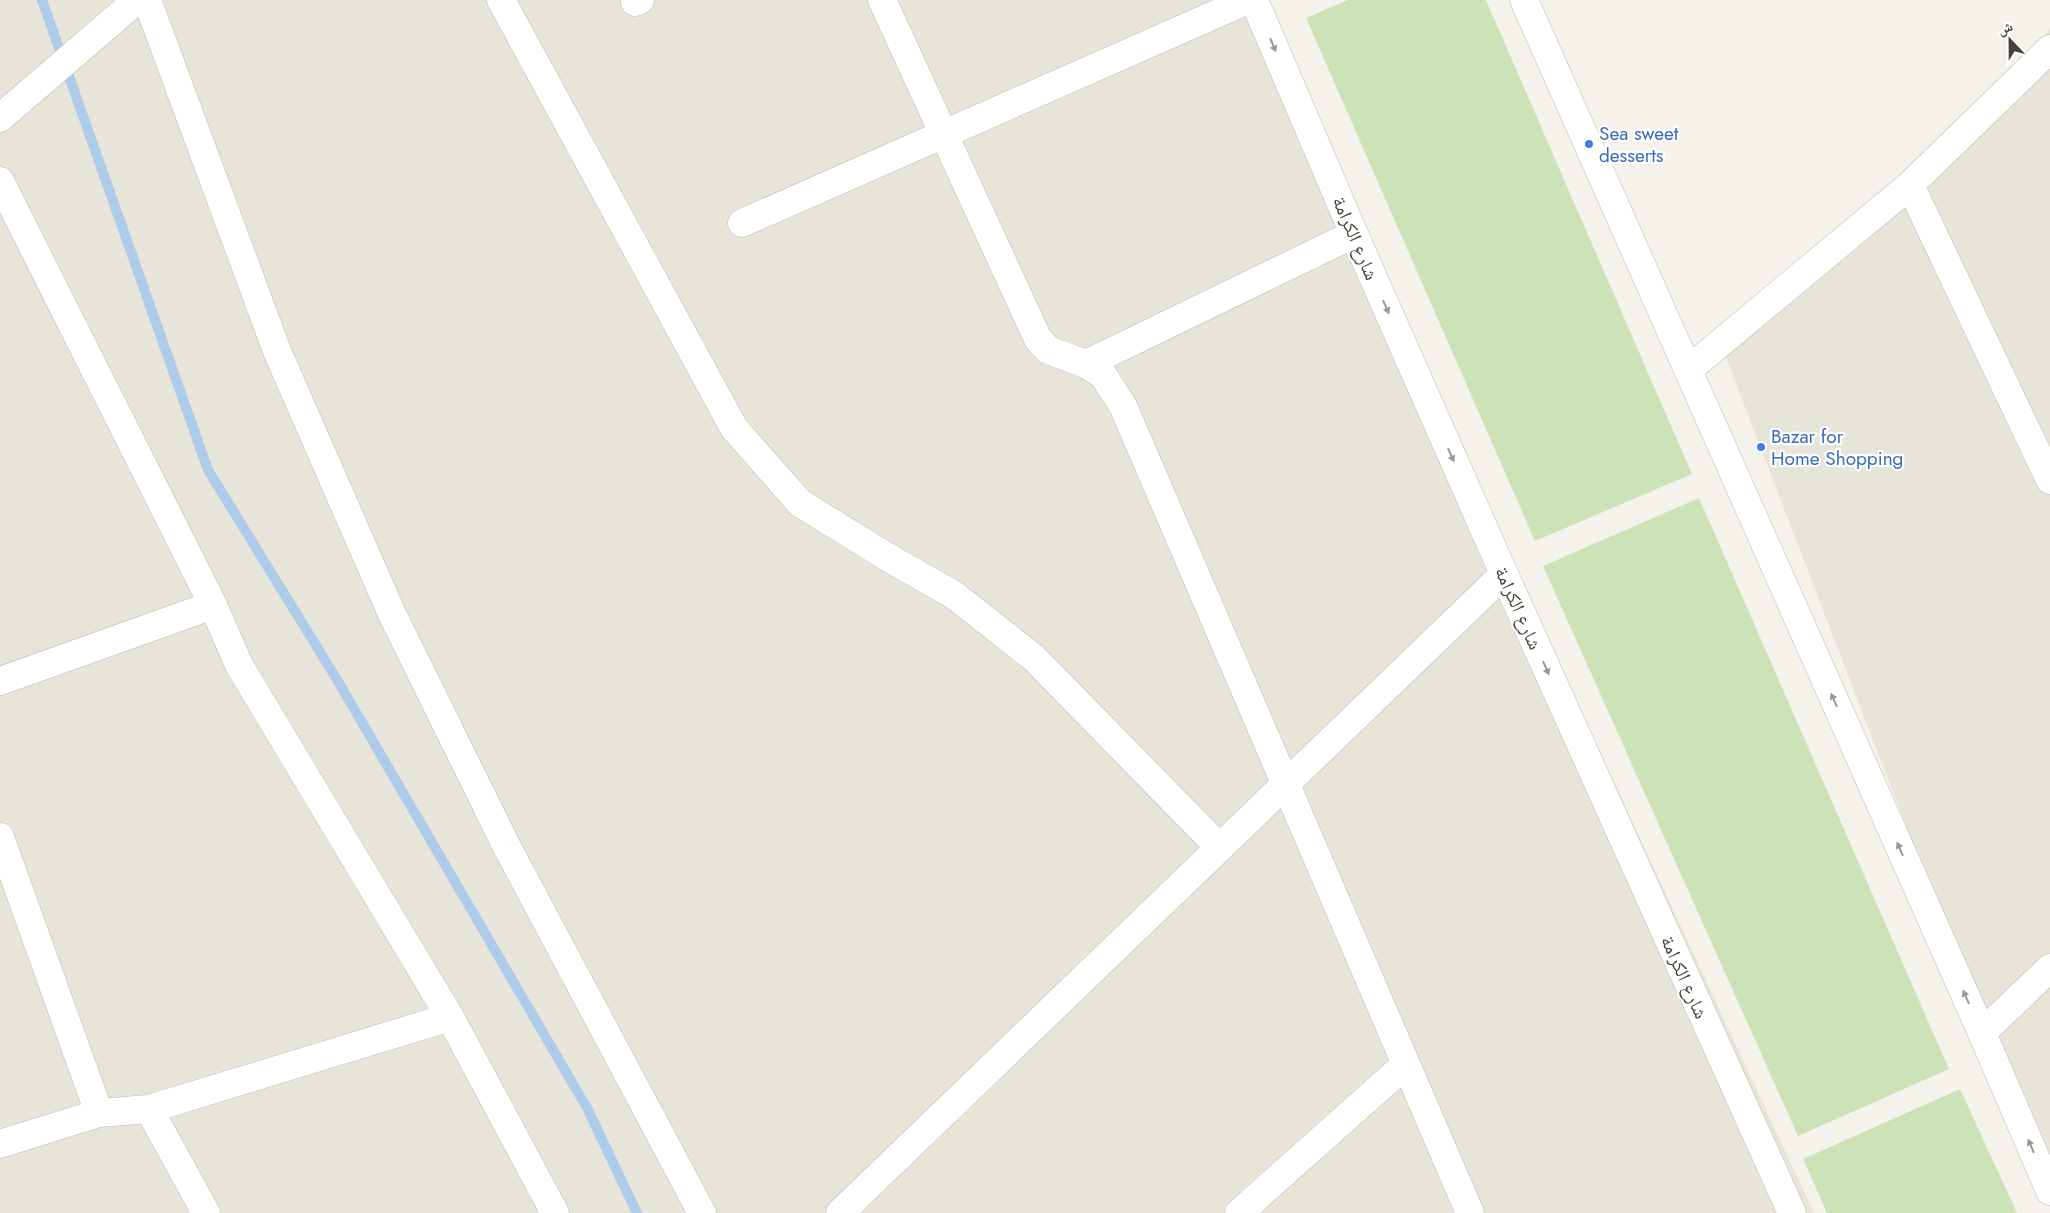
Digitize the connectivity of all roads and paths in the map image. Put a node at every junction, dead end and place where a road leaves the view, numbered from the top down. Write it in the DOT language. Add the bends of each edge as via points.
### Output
graph roads {
  1 [pos="137,0"];
  2 [pos="147,0"];
  3 [pos="501,0"];
  4 [pos="882,0"];
  5 [pos="1248,0"];
  6 [pos="1254,0"];
  7 [pos="1524,0"];
  8 [pos="2050,49"];
  9 [pos="0,118"];
  10 [pos="944,133"];
  11 [pos="0,181"];
  12 [pos="1910,185"];
  13 [pos="742,223"];
  14 [pos="1354,234"];
  15 [pos="1086,364"];
  16 [pos="1688,370"];
  17 [pos="2049,474"];
  18 [pos="1504,574"];
  19 [pos="213,605"];
  20 [pos="0,681"];
  21 [pos="1286,785"];
  22 [pos="0,837"];
  23 [pos="1220,848"];
  24 [pos="2050,968"];
  25 [pos="450,1017"];
  26 [pos="1982,1032"];
  27 [pos="1405,1065"];
  28 [pos="149,1109"];
  29 [pos="99,1114"];
  30 [pos="0,1144"];
  31 [pos="2050,1191"];
  32 [pos="1785,1210"];
  33 [pos="206,1213"];
  34 [pos="555,1213"];
  35 [pos="702,1213"];
  36 [pos="840,1213"];
  37 [pos="1239,1213"];
  38 [pos="1470,1213"];
  1 -- 9 [label="street"];
  2 -- 35 [label="street" via="277,351 392,614 507,847"];
  3 -- 23 [label="street" via="734,428 800,503 954,595 1034,658"];
  4 -- 10 [label="street"];
  5 -- 10 [label="street"];
  6 -- 14 [label="street, شارع الكرامة, one-way"];
  7 -- 16 [label="street"];
  8 -- 12 [label="street"];
  10 -- 13 [label="street"];
  10 -- 15 [label="street" via="1038,339 1048,350"];
  11 -- 19 [label="street"];
  12 -- 16 [label="street"];
  12 -- 17 [label="street"];
  14 -- 15 [label="street"];
  14 -- 18 [label="street, شارع الكرامة, one-way"];
  15 -- 21 [label="street" via="1103,375 1122,406"];
  26 -- 16 [label="street, one-way"];
  18 -- 21 [label="street"];
  18 -- 32 [label="street, شارع الكرامة, one-way"];
  19 -- 20 [label="street"];
  19 -- 25 [label="street" via="239,665"];
  21 -- 23 [label="street"];
  21 -- 27 [label="street"];
  22 -- 29 [label="street"];
  23 -- 36 [label="street"];
  24 -- 26 [label="street"];
  25 -- 28 [label="street"];
  25 -- 34 [label="street"];
  31 -- 26 [label="street, one-way"];
  27 -- 37 [label="street"];
  27 -- 38 [label="street"];
  28 -- 29 [label="street"];
  28 -- 33 [label="street"];
  29 -- 30 [label="street"];
}
